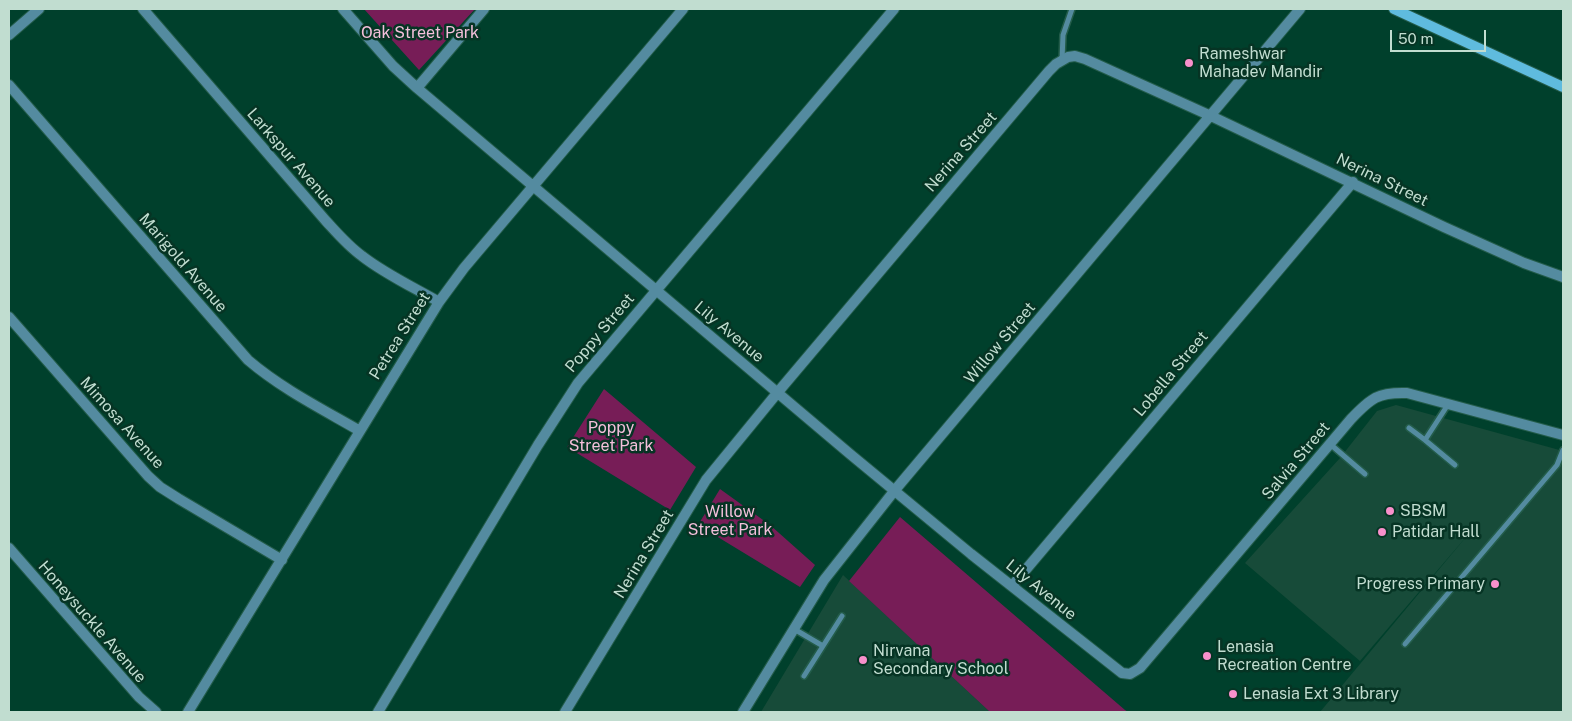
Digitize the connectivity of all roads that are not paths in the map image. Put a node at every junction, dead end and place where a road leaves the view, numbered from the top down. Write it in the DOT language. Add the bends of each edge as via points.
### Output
graph roads {
  1 [pos="39,9"];
  2 [pos="143,9"];
  3 [pos="344,9"];
  4 [pos="484,9"];
  5 [pos="683,9"];
  6 [pos="894,9"];
  7 [pos="1072,9"];
  8 [pos="1300,9"];
  9 [pos="1394,9"];
  10 [pos="9,36"];
  11 [pos="1062,60"];
  12 [pos="9,85"];
  13 [pos="417,88"];
  14 [pos="1563,88"];
  15 [pos="1211,116"];
  16 [pos="1353,182"];
  17 [pos="534,186"];
  18 [pos="1563,277"];
  19 [pos="655,290"];
  20 [pos="438,302"];
  21 [pos="9,317"];
  22 [pos="778,392"];
  23 [pos="1450,403"];
  24 [pos="1408,428"];
  25 [pos="360,431"];
  26 [pos="1563,435"];
  27 [pos="1425,440"];
  28 [pos="1330,444"];
  29 [pos="1563,450"];
  30 [pos="1455,465"];
  31 [pos="1365,474"];
  32 [pos="894,490"];
  33 [pos="9,548"];
  34 [pos="282,560"];
  35 [pos="1012,586"];
  36 [pos="842,616"];
  37 [pos="793,629"];
  38 [pos="1405,644"];
  39 [pos="823,646"];
  40 [pos="1109,664"];
  41 [pos="804,676"];
  42 [pos="156,712"];
  43 [pos="188,712"];
  44 [pos="378,712"];
  45 [pos="565,712"];
  46 [pos="743,712"];
  1 -- 10 [label="street"];
  2 -- 20 [label="street, Larkspur Avenue" via="347,243 380,268"];
  3 -- 13 [label="street, Lily Avenue" via="393,66"];
  4 -- 13 [label="street"];
  5 -- 17 [label="street, Petrea Street"];
  6 -- 19 [label="street, Poppy Street"];
  7 -- 11 [label="lane" via="1063,35"];
  8 -- 15 [label="street, Willow Street"];
  9 -- 14 [label="street"];
  11 -- 15 [label="street, Nerina Street" via="1075,56 1084,59"];
  11 -- 22 [label="street, Nerina Street" via="1049,71"];
  12 -- 25 [label="street, Marigold Avenue" via="248,360 284,387"];
  13 -- 17 [label="street, Lily Avenue"];
  15 -- 16 [label="street, Nerina Street"];
  15 -- 32 [label="street, Willow Street"];
  16 -- 18 [label="street, Nerina Street" via="1444,227"];
  16 -- 35 [label="street, Lobella Street"];
  17 -- 19 [label="street, Lily Avenue"];
  17 -- 20 [label="street, Petrea Street"];
  19 -- 22 [label="street, Lily Avenue"];
  19 -- 44 [label="street, Poppy Street" via="569,396"];
  20 -- 25 [label="street, Petrea Street"];
  21 -- 34 [label="street, Mimosa Avenue" via="127,454 160,487"];
  22 -- 32 [label="street, Lily Avenue"];
  22 -- 45 [label="street, Nerina Street" via="698,493"];
  23 -- 26 [label="street, Salvia Street"];
  23 -- 27 [label="lane"];
  23 -- 28 [label="street, Salvia Street" via="1407,392 1383,394 1364,406"];
  24 -- 27 [label="lane"];
  25 -- 34 [label="street, Petrea Street"];
  27 -- 30 [label="lane"];
  28 -- 31 [label="lane"];
  28 -- 40 [label="street, Salvia Street" via="1140,668 1125,674"];
  29 -- 38 [label="lane" via="1557,465"];
  32 -- 35 [label="street, Lily Avenue"];
  32 -- 37 [label="street, Willow Street" via="824,580"];
  33 -- 42 [label="street, Honeysuckle Avenue" via="138,697"];
  34 -- 43 [label="street, Petrea Street"];
  35 -- 40 [label="street, Lily Avenue"];
  36 -- 39 [label="lane"];
  37 -- 39 [label="lane"];
  37 -- 46 [label="street, Willow Street"];
  39 -- 41 [label="lane"];
}
